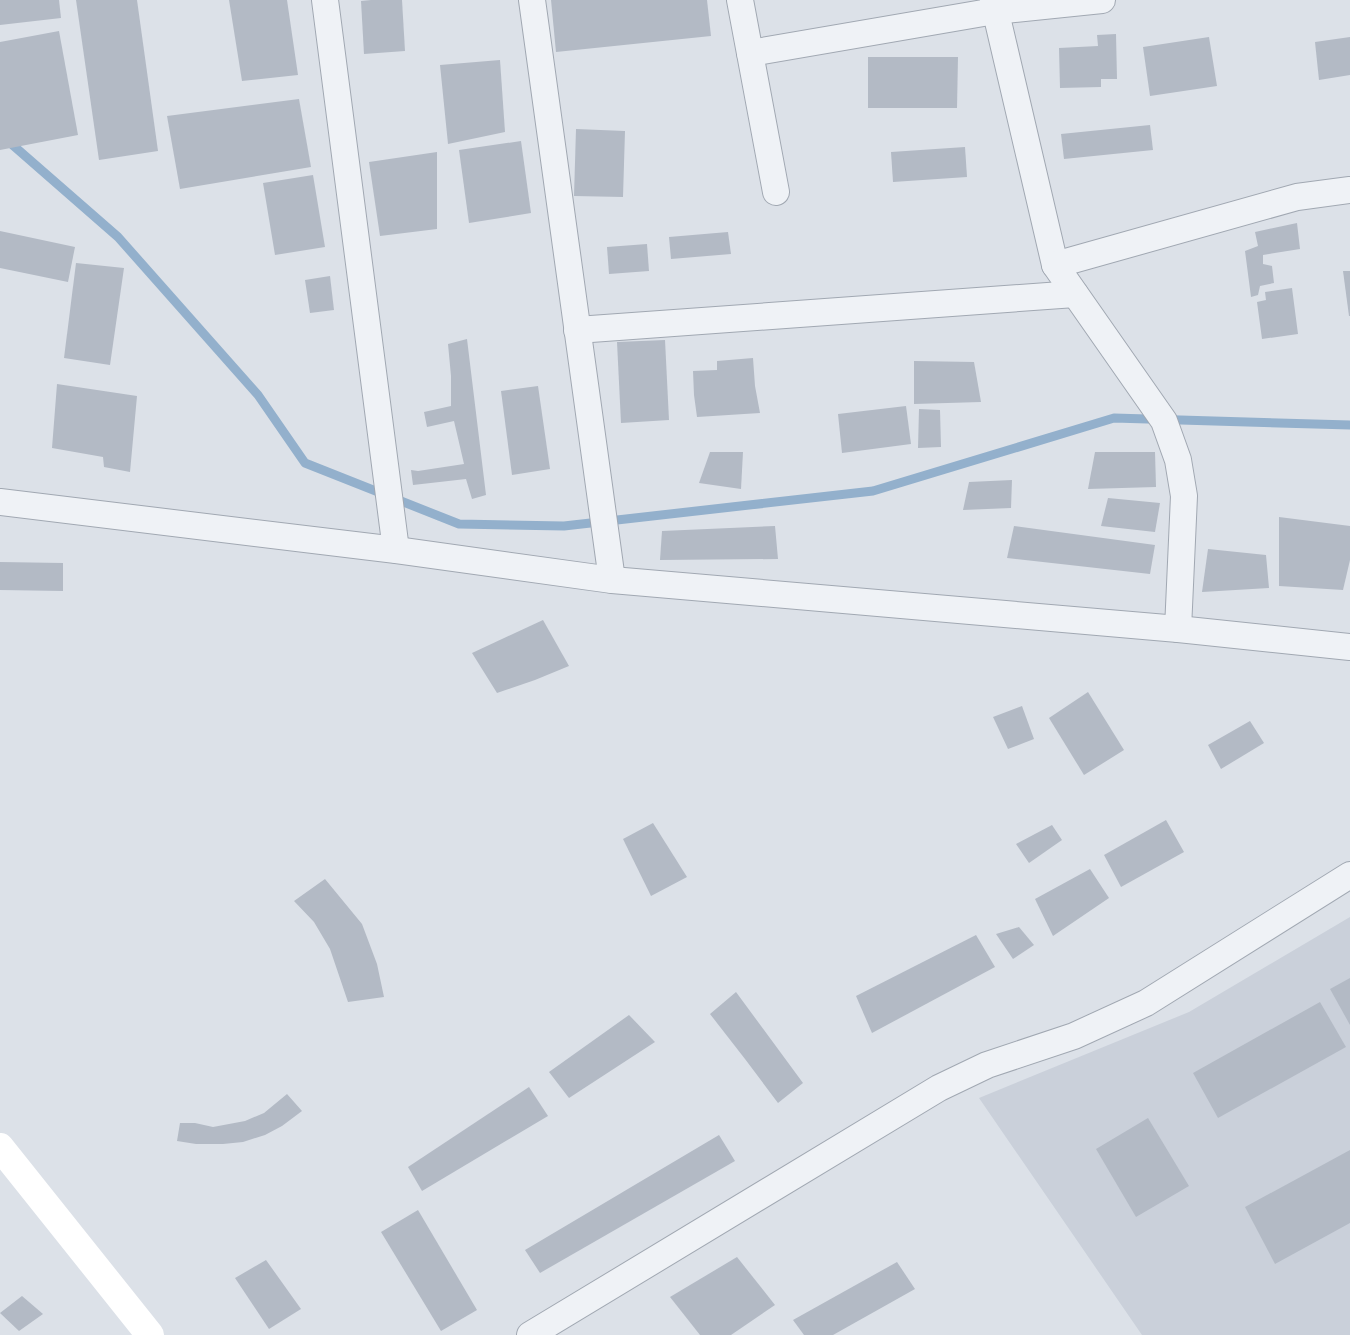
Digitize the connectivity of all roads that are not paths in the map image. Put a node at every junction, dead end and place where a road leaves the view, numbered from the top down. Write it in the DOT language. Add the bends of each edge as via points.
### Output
graph roads {
  1 [pos="325,0"];
  2 [pos="532,0"];
  3 [pos="740,0"];
  4 [pos="1102,0"];
  5 [pos="994,5"];
  6 [pos="750,53"];
  7 [pos="1350,190"];
  8 [pos="776,192"];
  9 [pos="1055,265"];
  10 [pos="1076,294"];
  11 [pos="577,330"];
  12 [pos="0,502"];
  13 [pos="396,550"];
  14 [pos="612,580"];
  15 [pos="1178,629"];
  16 [pos="1350,647"];
  17 [pos="1350,875"];
  18 [pos="0,1146"];
  19 [pos="150,1335"];
  20 [pos="530,1335"];
  1 -- 13 [label="street"];
  2 -- 11 [label="street"];
  3 -- 6 [label="street"];
  4 -- 5 [label="street"];
  5 -- 6 [label="street"];
  5 -- 9 [label="street"];
  6 -- 8 [label="street"];
  7 -- 9 [label="street" via="1297,197"];
  9 -- 10 [label="street"];
  10 -- 11 [label="street"];
  10 -- 15 [label="street" via="1164,421 1178,460 1184,496"];
  11 -- 14 [label="street"];
  12 -- 13 [label="street"];
  13 -- 14 [label="street"];
  14 -- 15 [label="street"];
  15 -- 16 [label="street"];
  17 -- 20 [label="street" via="1146,1003 1074,1036 987,1065 939,1088"];
  18 -- 19 [label="main road"];
}
